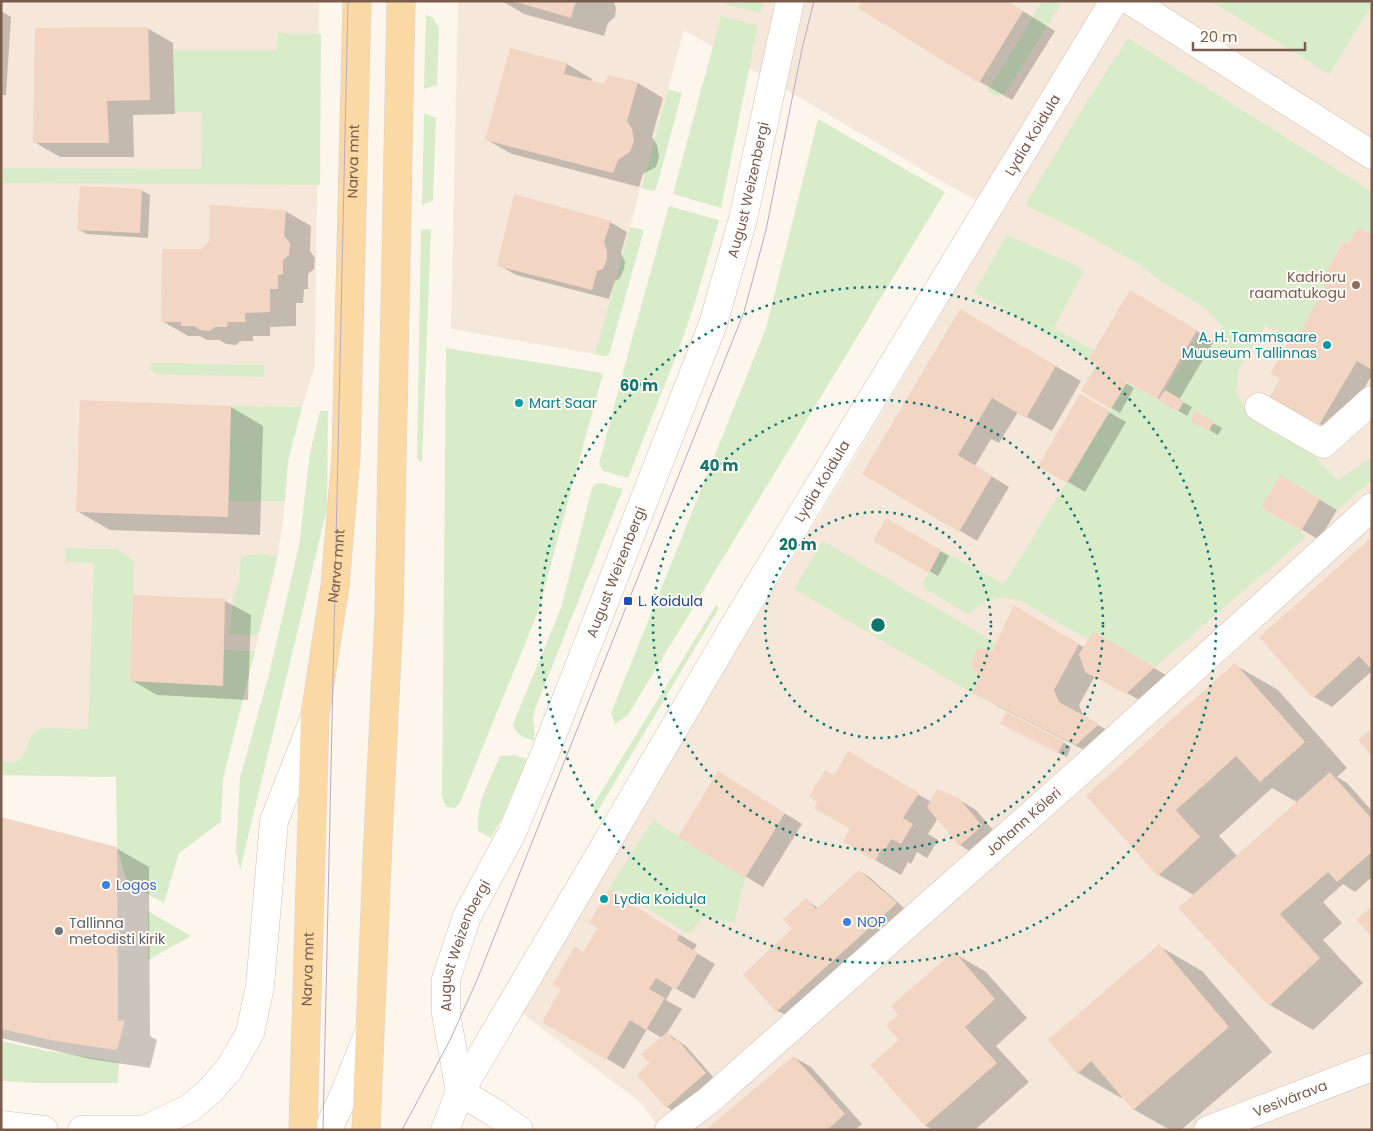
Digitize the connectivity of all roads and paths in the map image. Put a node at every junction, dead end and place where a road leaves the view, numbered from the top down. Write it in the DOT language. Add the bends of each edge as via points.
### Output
graph roads {
  1 [pos="357,1"];
  2 [pos="401,1"];
  3 [pos="790,1"];
  4 [pos="1114,1"];
  5 [pos="1131,1"];
  6 [pos="1372,155"];
  7 [pos="1372,400"];
  8 [pos="1259,407"];
  9 [pos="1372,507"];
  10 [pos="315,715"];
  11 [pos="370,1029"];
  12 [pos="1372,1067"];
  13 [pos="460,1092"];
  14 [pos="1,1125"];
  15 [pos="146,1129"];
  16 [pos="44,1130"];
  17 [pos="82,1130"];
  18 [pos="150,1130"];
  19 [pos="303,1130"];
  20 [pos="328,1130"];
  21 [pos="366,1130"];
  22 [pos="445,1130"];
  23 [pos="519,1130"];
  24 [pos="669,1130"];
  25 [pos="1208,1130"];
  1 -- 10 [label="main road, Narva mnt" via="346,456 335,586"];
  2 -- 11 [label="main road" via="389,615"];
  3 -- 13 [label="street, August Weizenbergi" via="743,219 713,324 544,756 511,835 467,916 446,978 446,1014"];
  4 -- 13 [label="street, Lydia Koidula" via="740,616"];
  5 -- 6 [label="street"];
  7 -- 8 [label="street" via="1323,444"];
  9 -- 24 [label="street, Johann Köleri" via="715,1095"];
  10 -- 15 [label="street" via="274,821 260,986 250,1033 210,1091 190,1108"];
  10 -- 19 [label="main road, Narva mnt"];
  11 -- 20 [label="street"];
  11 -- 21 [label="main road"];
  12 -- 25 [label="street, Vesivärava"];
  13 -- 22 [label="street"];
  13 -- 23 [label="street"];
  14 -- 16 [label="street"];
  15 -- 17 [label="street"];
  15 -- 18 [label="street"];
}
